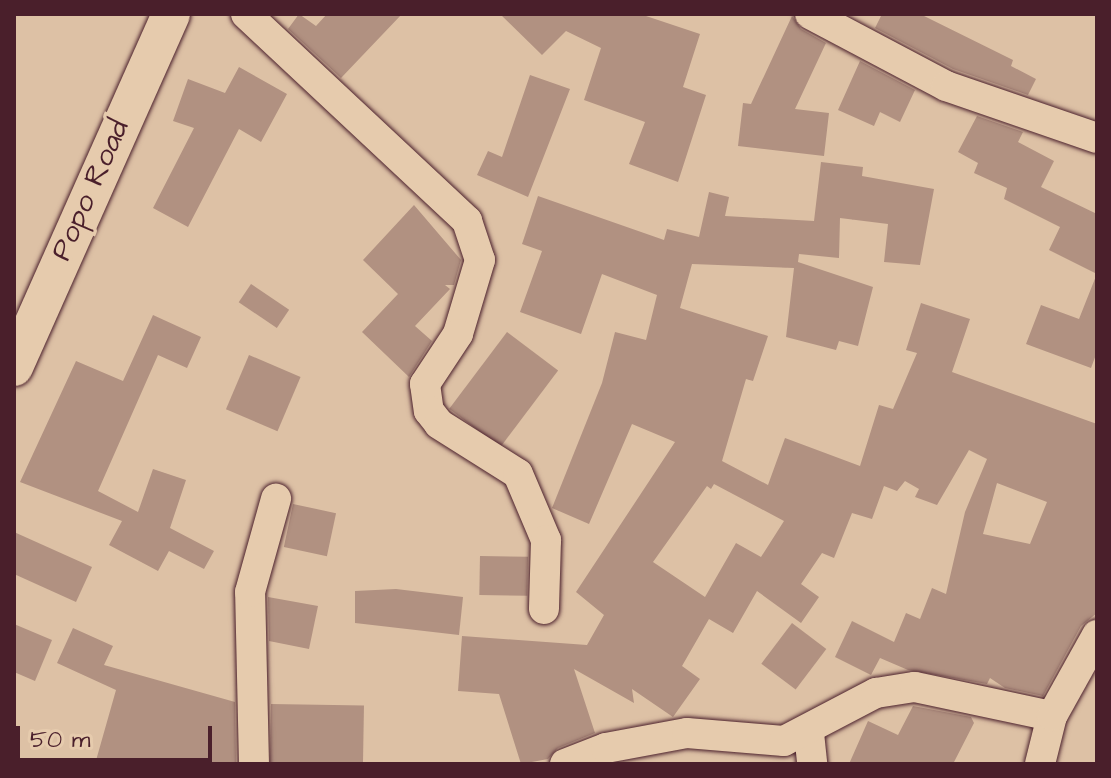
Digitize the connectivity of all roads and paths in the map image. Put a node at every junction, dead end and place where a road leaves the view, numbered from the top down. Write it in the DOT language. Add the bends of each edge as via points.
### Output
graph roads {
  1 [pos="171,14"];
  2 [pos="246,14"];
  3 [pos="810,14"];
  4 [pos="1097,138"];
  5 [pos="24,311"];
  6 [pos="14,367"];
  7 [pos="276,499"];
  8 [pos="544,609"];
  9 [pos="1097,635"];
  10 [pos="1052,716"];
  11 [pos="809,733"];
  12 [pos="254,764"];
  13 [pos="565,764"];
  14 [pos="812,764"];
  15 [pos="1040,764"];
  1 -- 5 [label="main road, Popo Road"];
  2 -- 8 [label="street" via="467,221 480,260 458,334 425,384 429,411 439,424 518,474 546,540"];
  3 -- 4 [label="street" via="946,86"];
  5 -- 6 [label="main road, Popo Road"];
  7 -- 12 [label="street" via="250,592"];
  9 -- 10 [label="street"];
  10 -- 11 [label="street" via="915,687 876,693 834,712"];
  10 -- 15 [label="street"];
  11 -- 13 [label="street" via="784,741 687,733 606,748"];
  11 -- 14 [label="street"];
}
